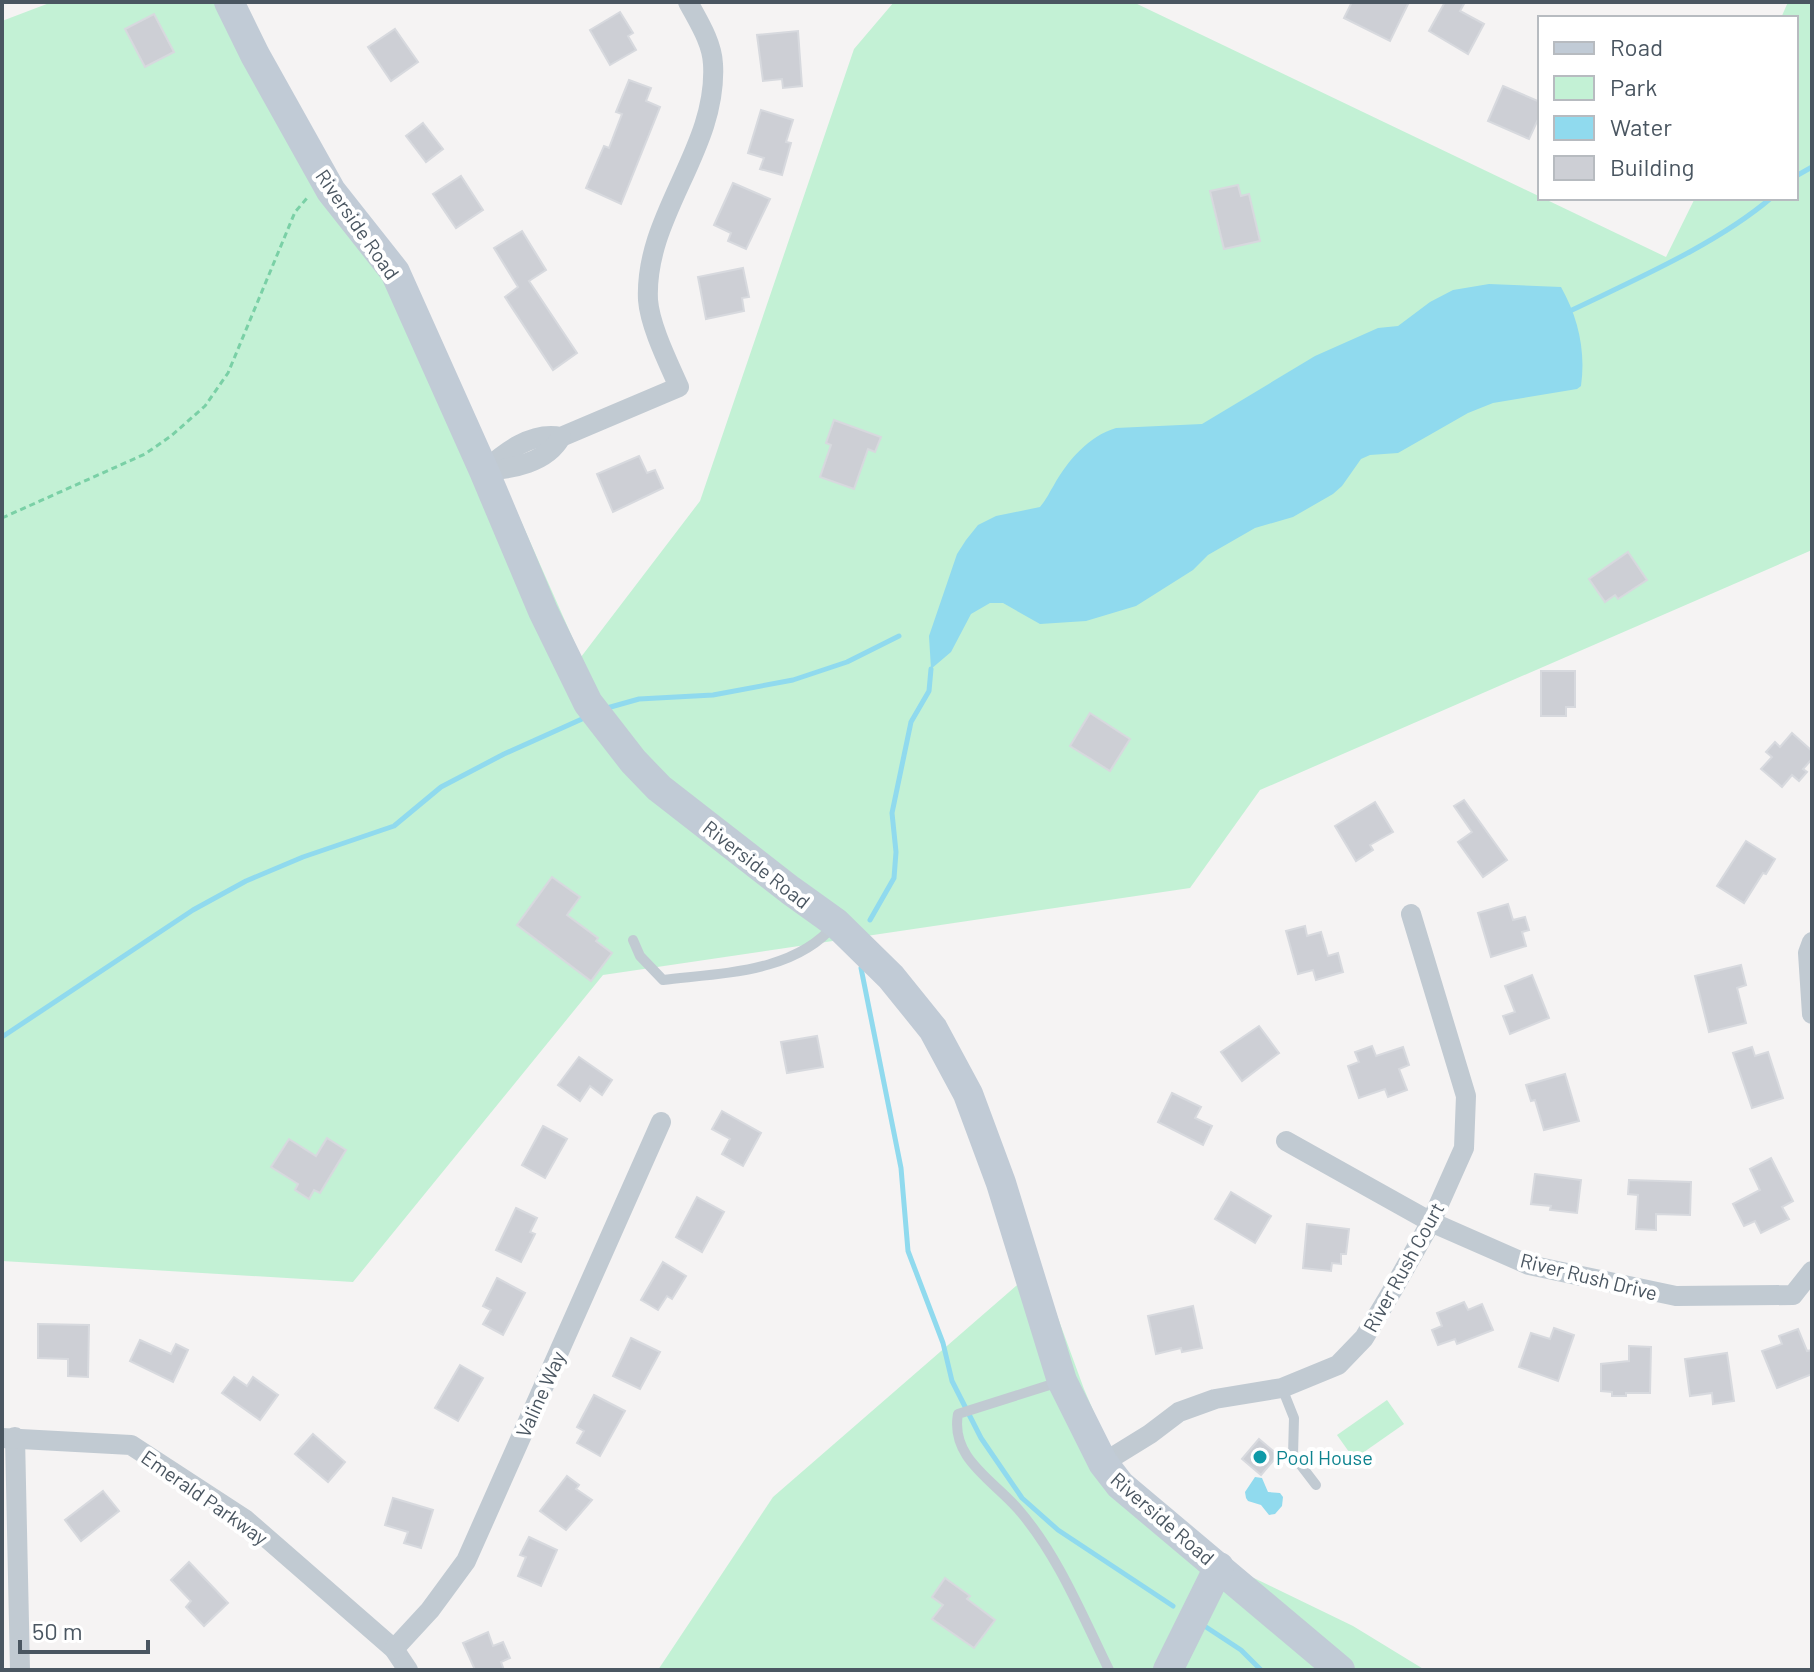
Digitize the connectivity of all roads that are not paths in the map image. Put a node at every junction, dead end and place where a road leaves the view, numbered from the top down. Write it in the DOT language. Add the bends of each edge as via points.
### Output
graph roads {
  1 [pos="229,2"];
  2 [pos="688,2"];
  3 [pos="484,471"];
  4 [pos="1411,914"];
  5 [pos="836,923"];
  6 [pos="633,940"];
  7 [pos="1812,942"];
  8 [pos="1812,1014"];
  9 [pos="661,1122"];
  10 [pos="1286,1141"];
  11 [pos="1431,1222"];
  12 [pos="1812,1271"];
  13 [pos="1062,1381"];
  14 [pos="1282,1388"];
  15 [pos="8,1438"];
  16 [pos="1103,1463"];
  17 [pos="1316,1485"];
  18 [pos="1219,1567"];
  19 [pos="394,1649"];
  20 [pos="20,1670"];
  21 [pos="408,1670"];
  22 [pos="1109,1670"];
  23 [pos="1168,1670"];
  24 [pos="1340,1670"];
  1 -- 3 [label="street, Riverside Road" via="331,191 395,272"];
  2 -- 3 [label="street" via="713,63 711,100 703,133 651,258 648,302 679,387 561,437 554,451 510,469"];
  3 -- 5 [label="street, Riverside Road" via="588,703 633,761 659,788"];
  4 -- 11 [label="street, River Rush Court" via="1466,1096 1464,1148"];
  5 -- 6 [label="lane" via="823,939 778,961 743,971 663,980"];
  5 -- 13 [label="street, Riverside Road" via="891,977 933,1029 968,1094"];
  7 -- 8 [label="street"];
  9 -- 19 [label="street, Valine Way" via="466,1561"];
  10 -- 11 [label="street, River Rush Drive"];
  11 -- 12 [label="street, River Rush Drive" via="1529,1265 1676,1296 1793,1295"];
  11 -- 14 [label="street, River Rush Court" via="1364,1338 1338,1365"];
  13 -- 16 [label="street, Riverside Road"];
  13 -- 22 [label="lane" via="958,1414 956,1427 964,1452 1049,1551"];
  14 -- 16 [label="street, River Rush Court" via="1215,1399 1179,1412"];
  14 -- 17 [label="lane" via="1294,1418 1293,1455"];
  15 -- 19 [label="street, Emerald Parkway" via="131,1445 246,1520"];
  15 -- 20 [label="street"];
  16 -- 18 [label="street, Riverside Road" via="1120,1485"];
  18 -- 23 [label="street"];
  18 -- 24 [label="street, Riverside Road"];
  19 -- 21 [label="street, Emerald Parkway"];
}
